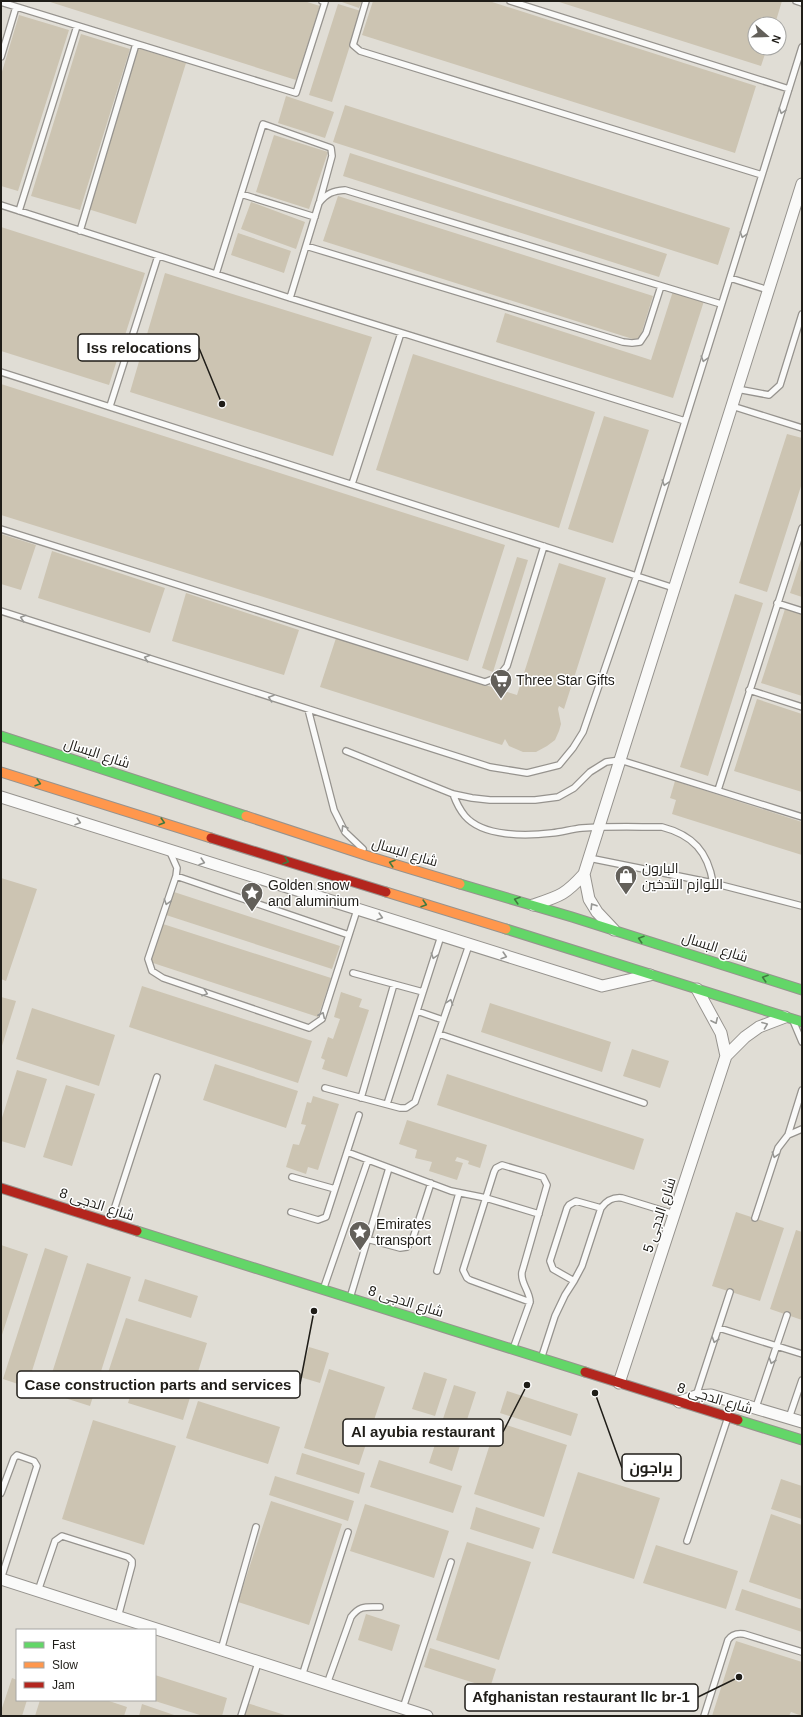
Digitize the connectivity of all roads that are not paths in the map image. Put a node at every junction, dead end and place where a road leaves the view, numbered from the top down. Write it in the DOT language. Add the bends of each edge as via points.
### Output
graph roads {
  1 [pos="322,1"];
  2 [pos="366,1"];
  3 [pos="510,1"];
  4 [pos="796,1"];
  5 [pos="1,2"];
  6 [pos="802,3"];
  7 [pos="16,7"];
  8 [pos="77,26"];
  9 [pos="136,44"];
  10 [pos="802,47"];
  11 [pos="1,57"];
  12 [pos="789,89"];
  13 [pos="762,175"];
  14 [pos="802,184"];
  15 [pos="241,194"];
  16 [pos="319,203"];
  17 [pos="1,205"];
  18 [pos="18,211"];
  19 [pos="315,217"];
  20 [pos="80,231"];
  21 [pos="306,246"];
  22 [pos="158,256"];
  23 [pos="216,274"];
  24 [pos="730,278"];
  25 [pos="661,286"];
  26 [pos="768,290"];
  27 [pos="290,298"];
  28 [pos="721,304"];
  29 [pos="802,314"];
  30 [pos="401,333"];
  31 [pos="1,372"];
  32 [pos="737,389"];
  33 [pos="110,406"];
  34 [pos="732,406"];
  35 [pos="685,421"];
  36 [pos="802,428"];
  37 [pos="352,484"];
  38 [pos="802,528"];
  39 [pos="1,529"];
  40 [pos="544,546"];
  41 [pos="637,575"];
  42 [pos="674,588"];
  43 [pos="778,603"];
  44 [pos="1,611"];
  45 [pos="802,611"];
  46 [pos="749,690"];
  47 [pos="802,707"];
  48 [pos="308,710"];
  49 [pos="1,736"];
  50 [pos="346,751"];
  51 [pos="620,760"];
  52 [pos="1,772"];
  53 [pos="718,790"];
  54 [pos="453,794"];
  55 [pos="1,797"];
  56 [pos="802,817"];
  57 [pos="598,828"];
  58 [pos="170,852"];
  59 [pos="370,857"];
  60 [pos="589,858"];
  61 [pos="584,874"];
  62 [pos="176,876"];
  63 [pos="713,883"];
  64 [pos="533,905"];
  65 [pos="802,906"];
  66 [pos="357,910"];
  67 [pos="615,931"];
  68 [pos="349,935"];
  69 [pos="441,936"];
  70 [pos="469,945"];
  71 [pos="354,973"];
  72 [pos="650,975"];
  73 [pos="394,984"];
  74 [pos="697,990"];
  75 [pos="802,990"];
  76 [pos="423,992"];
  77 [pos="417,1011"];
  78 [pos="789,1018"];
  79 [pos="444,1020"];
  80 [pos="802,1022"];
  81 [pos="439,1034"];
  82 [pos="802,1042"];
  83 [pos="726,1056"];
  84 [pos="157,1076"];
  85 [pos="325,1088"];
  86 [pos="802,1090"];
  87 [pos="361,1098"];
  88 [pos="644,1103"];
  89 [pos="387,1104"];
  90 [pos="359,1114"];
  91 [pos="802,1129"];
  92 [pos="788,1135"];
  93 [pos="347,1152"];
  94 [pos="368,1160"];
  95 [pos="389,1168"];
  96 [pos="292,1177"];
  97 [pos="431,1183"];
  98 [pos="1,1188"];
  99 [pos="335,1189"];
  100 [pos="460,1193"];
  101 [pos="486,1198"];
  102 [pos="601,1208"];
  103 [pos="291,1212"];
  104 [pos="540,1214"];
  105 [pos="674,1214"];
  106 [pos="755,1218"];
  107 [pos="110,1222"];
  108 [pos="367,1239"];
  109 [pos="437,1271"];
  110 [pos="574,1281"];
  111 [pos="323,1290"];
  112 [pos="730,1292"];
  113 [pos="350,1298"];
  114 [pos="530,1302"];
  115 [pos="787,1315"];
  116 [pos="719,1328"];
  117 [pos="777,1346"];
  118 [pos="513,1350"];
  119 [pos="802,1354"];
  120 [pos="541,1358"];
  121 [pos="802,1380"];
  122 [pos="620,1383"];
  123 [pos="696,1396"];
  124 [pos="679,1402"];
  125 [pos="756,1408"];
  126 [pos="728,1417"];
  127 [pos="789,1418"];
  128 [pos="802,1422"];
  129 [pos="802,1440"];
  130 [pos="1,1493"];
  131 [pos="256,1527"];
  132 [pos="348,1532"];
  133 [pos="687,1541"];
  134 [pos="451,1562"];
  135 [pos="1,1580"];
  136 [pos="38,1592"];
  137 [pos="380,1606"];
  138 [pos="118,1617"];
  139 [pos="155,1629"];
  140 [pos="156,1629"];
  141 [pos="221,1650"];
  142 [pos="802,1652"];
  143 [pos="258,1663"];
  144 [pos="302,1676"];
  145 [pos="327,1684"];
  146 [pos="403,1708"];
  147 [pos="241,1716"];
  148 [pos="427,1716"];
  149 [pos="704,1716"];
  1 -- 9 [label="lane" via="324,2 296,93"];
  2 -- 13 [label="lane" via="353,45 360,51"];
  3 -- 12 [label="lane"];
  4 -- 6 [label="lane"];
  5 -- 7 [label="lane"];
  7 -- 8 [label="lane"];
  7 -- 11 [label="lane"];
  8 -- 9 [label="lane"];
  8 -- 18 [label="lane"];
  9 -- 20 [label="lane"];
  10 -- 12 [label="lane"];
  12 -- 13 [label="lane, one-way"];
  13 -- 24 [label="lane, one-way"];
  14 -- 26 [label="street"];
  15 -- 16 [label="lane" via="263,124 331,148 332,156"];
  15 -- 19 [label="lane"];
  15 -- 23 [label="lane"];
  16 -- 19 [label="lane"];
  16 -- 25 [label="lane" via="334,191 345,190"];
  17 -- 18 [label="lane"];
  18 -- 20 [label="lane"];
  19 -- 21 [label="lane"];
  20 -- 22 [label="lane"];
  21 -- 25 [label="lane" via="627,343 640,342 646,333"];
  21 -- 27 [label="lane"];
  22 -- 23 [label="lane"];
  22 -- 33 [label="lane"];
  23 -- 27 [label="lane"];
  24 -- 26 [label="lane"];
  24 -- 28 [label="lane"];
  25 -- 28 [label="lane"];
  26 -- 32 [label="street"];
  27 -- 30 [label="lane"];
  28 -- 35 [label="lane, one-way"];
  29 -- 32 [label="lane" via="780,385 769,395"];
  30 -- 35 [label="lane"];
  30 -- 37 [label="lane"];
  31 -- 33 [label="lane"];
  32 -- 34 [label="street"];
  33 -- 37 [label="lane"];
  34 -- 36 [label="lane"];
  34 -- 42 [label="street"];
  35 -- 41 [label="lane, one-way"];
  37 -- 40 [label="lane"];
  38 -- 43 [label="lane"];
  39 -- 40 [label="lane" via="485,682 498,678 508,666"];
  40 -- 41 [label="lane"];
  41 -- 42 [label="lane"];
  41 -- 48 [label="lane" via="583,732 559,765 527,773 490,767"];
  42 -- 51 [label="street"];
  43 -- 45 [label="lane"];
  43 -- 46 [label="lane"];
  48 -- 44 [label="lane, one-way"];
  46 -- 47 [label="lane"];
  46 -- 53 [label="lane"];
  59 -- 48 [label="lane, one-way" via="345,832 334,810"];
  49 -- 59 [label="street, شارع البسال"];
  50 -- 54 [label="lane"];
  51 -- 53 [label="lane"];
  51 -- 54 [label="lane" via="606,762 590,772 574,788 558,797 490,800"];
  51 -- 57 [label="street"];
  52 -- 72 [label="street, one-way"];
  53 -- 56 [label="lane"];
  54 -- 57 [label="lane" via="466,817 498,833 527,835"];
  55 -- 58 [label="street, one-way"];
  57 -- 60 [label="street"];
  57 -- 63 [label="lane" via="662,827 684,835 707,860"];
  58 -- 62 [label="lane" via="177,868"];
  58 -- 66 [label="street, one-way"];
  64 -- 59 [label="street, شارع البسال, one-way"];
  60 -- 61 [label="street"];
  60 -- 63 [label="lane"];
  61 -- 64 [label="street" via="559,897"];
  67 -- 61 [label="street, one-way" via="589,899"];
  62 -- 68 [label="lane"];
  62 -- 68 [label="lane, one-way" via="148,959 152,971 163,978 309,1028 322,1019"];
  63 -- 65 [label="lane"];
  64 -- 67 [label="street, شارع البسال"];
  66 -- 68 [label="lane"];
  66 -- 69 [label="street, one-way"];
  75 -- 67 [label="street, شارع البسال, one-way"];
  69 -- 70 [label="street"];
  69 -- 76 [label="lane, one-way"];
  70 -- 72 [label="street, one-way" via="602,986"];
  79 -- 70 [label="lane, one-way"];
  71 -- 73 [label="lane"];
  72 -- 74 [label="street"];
  73 -- 76 [label="lane"];
  73 -- 87 [label="lane"];
  74 -- 78 [label="street"];
  74 -- 83 [label="street, one-way" via="721,1033"];
  76 -- 77 [label="lane"];
  77 -- 79 [label="lane"];
  77 -- 89 [label="lane"];
  78 -- 80 [label="street"];
  78 -- 82 [label="lane"];
  83 -- 78 [label="street, شارع الدجى 5, one-way" via="759,1027"];
  79 -- 81 [label="lane"];
  81 -- 88 [label="lane"];
  81 -- 89 [label="lane" via="415,1102 406,1108"];
  83 -- 105 [label="street, شارع الدجى 5"];
  84 -- 107 [label="lane"];
  85 -- 87 [label="lane"];
  86 -- 92 [label="lane"];
  87 -- 89 [label="lane"];
  90 -- 93 [label="lane"];
  91 -- 92 [label="lane"];
  92 -- 106 [label="lane, one-way" via="778,1148"];
  93 -- 94 [label="lane"];
  93 -- 99 [label="lane"];
  94 -- 95 [label="lane"];
  94 -- 111 [label="lane"];
  95 -- 97 [label="lane"];
  95 -- 108 [label="lane"];
  96 -- 99 [label="lane"];
  97 -- 100 [label="lane"];
  97 -- 108 [label="lane" via="412,1241 407,1247 400,1248"];
  98 -- 107 [label="street, شارع الدجى 8"];
  99 -- 103 [label="lane" via="326,1217 321,1220"];
  100 -- 101 [label="lane"];
  100 -- 109 [label="lane"];
  101 -- 104 [label="lane"];
  101 -- 104 [label="lane" via="496,1168 506,1166 542,1177 546,1181 547,1189"];
  101 -- 114 [label="lane" via="464,1265 464,1274 470,1280"];
  102 -- 105 [label="lane" via="616,1198"];
  102 -- 110 [label="lane" via="582,1266"];
  102 -- 110 [label="lane" via="576,1201 567,1208 550,1261 553,1269"];
  104 -- 114 [label="lane" via="521,1275"];
  105 -- 122 [label="street, شارع الدجى 5"];
  107 -- 111 [label="street, شارع الدجى 8"];
  108 -- 113 [label="lane"];
  110 -- 120 [label="lane" via="564,1295 555,1316"];
  111 -- 113 [label="street, شارع الدجى 8"];
  112 -- 116 [label="lane"];
  113 -- 118 [label="street, شارع الدجى 8"];
  114 -- 118 [label="lane"];
  115 -- 117 [label="lane"];
  116 -- 117 [label="lane"];
  116 -- 123 [label="lane, one-way"];
  117 -- 119 [label="lane"];
  117 -- 125 [label="lane, one-way"];
  118 -- 120 [label="street, شارع الدجى 8"];
  120 -- 122 [label="street, شارع الدجى 8"];
  121 -- 127 [label="lane"];
  122 -- 124 [label="street, شارع الدجى 8"];
  123 -- 124 [label="street"];
  123 -- 125 [label="street" via="719,1396"];
  124 -- 126 [label="street, شارع الدجى 8"];
  125 -- 127 [label="street"];
  126 -- 129 [label="street, شارع الدجى 8"];
  126 -- 133 [label="lane"];
  127 -- 128 [label="street"];
  130 -- 135 [label="lane" via="17,1455 34,1461 37,1466"];
  131 -- 141 [label="lane"];
  132 -- 144 [label="lane"];
  134 -- 146 [label="lane"];
  135 -- 136 [label="street"];
  136 -- 138 [label="street"];
  136 -- 138 [label="lane" via="55,1541 62,1536 80,1541 128,1557 132,1561"];
  137 -- 145 [label="lane" via="362,1607 351,1617"];
  138 -- 139 [label="street"];
  140 -- 141 [label="street"];
  141 -- 143 [label="street"];
  142 -- 149 [label="lane" via="744,1634 730,1636"];
  143 -- 144 [label="street"];
  143 -- 147 [label="lane"];
  144 -- 145 [label="street"];
  145 -- 146 [label="street"];
  146 -- 148 [label="street"];
}
